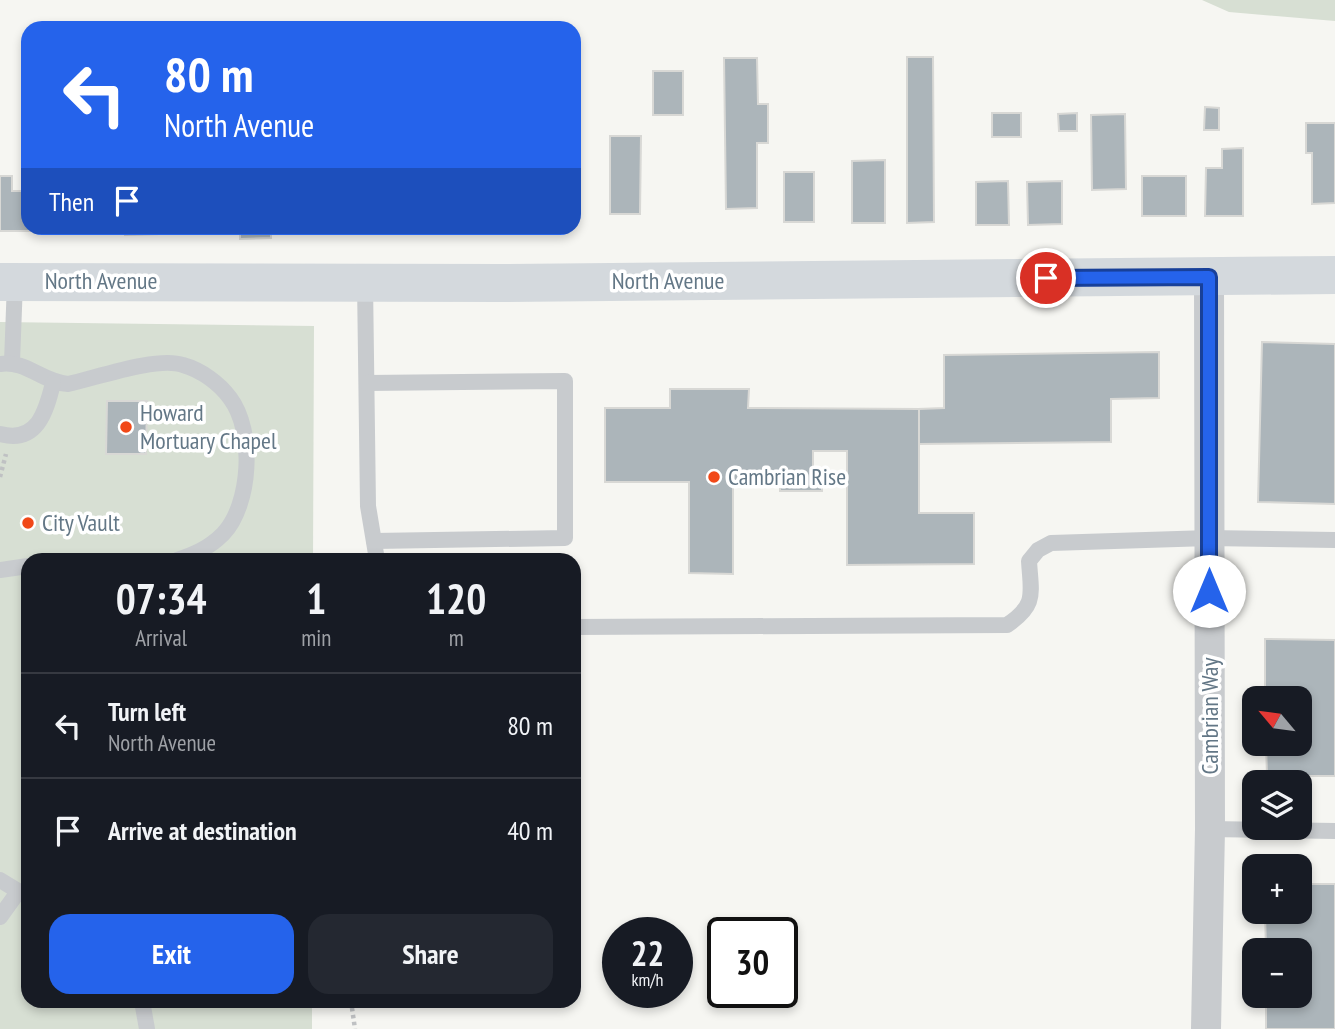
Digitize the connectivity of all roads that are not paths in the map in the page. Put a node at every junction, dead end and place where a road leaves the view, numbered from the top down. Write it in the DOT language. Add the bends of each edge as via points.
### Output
graph roads {
  1 [pos="1335,275"];
  2 [pos="1209,277"];
  3 [pos="8,282"];
  4 [pos="365,282"];
  5 [pos="6,363"];
  6 [pos="54,383"];
  7 [pos="367,383"];
  8 [pos="0,434"];
  9 [pos="1209,538"];
  10 [pos="1335,540"];
  11 [pos="374,541"];
  12 [pos="199,553"];
  13 [pos="376,553"];
  14 [pos="21,567"];
  15 [pos="0,570"];
  16 [pos="581,627"];
  17 [pos="1210,830"];
  18 [pos="1335,831"];
  19 [pos="0,880"];
  20 [pos="21,893"];
  21 [pos="21,896"];
  22 [pos="0,918"];
  23 [pos="143,1008"];
  24 [pos="147,1029"];
  25 [pos="1206,1029"];
  1 -- 2 [label="main road, North Avenue"];
  2 -- 4 [label="main road, North Avenue"];
  2 -- 9 [label="street, Cambrian Way"];
  3 -- 4 [label="main road, North Avenue"];
  3 -- 5 [label="lane"];
  4 -- 7 [label="lane"];
  5 -- 6 [label="lane"];
  6 -- 8 [label="lane" via="43,418 34,428 11,437"];
  6 -- 12 [label="lane" via="68,384 158,363 181,364 211,378 231,399 242,427 248,466 241,500 225,532"];
  7 -- 11 [label="lane" via="368,506"];
  7 -- 11 [label="lane" via="565,381 565,538"];
  9 -- 10 [label="lane"];
  9 -- 16 [label="lane" via="1051,543 1029,561 1031,594 1025,613 1007,625"];
  9 -- 17 [label="street, Cambrian Way"];
  11 -- 13 [label="lane"];
  14 -- 15 [label="lane"];
  17 -- 18 [label="lane"];
  17 -- 25 [label="street, Cambrian Way"];
  19 -- 20 [label="lane"];
  21 -- 22 [label="lane"];
  23 -- 24 [label="lane"];
}
